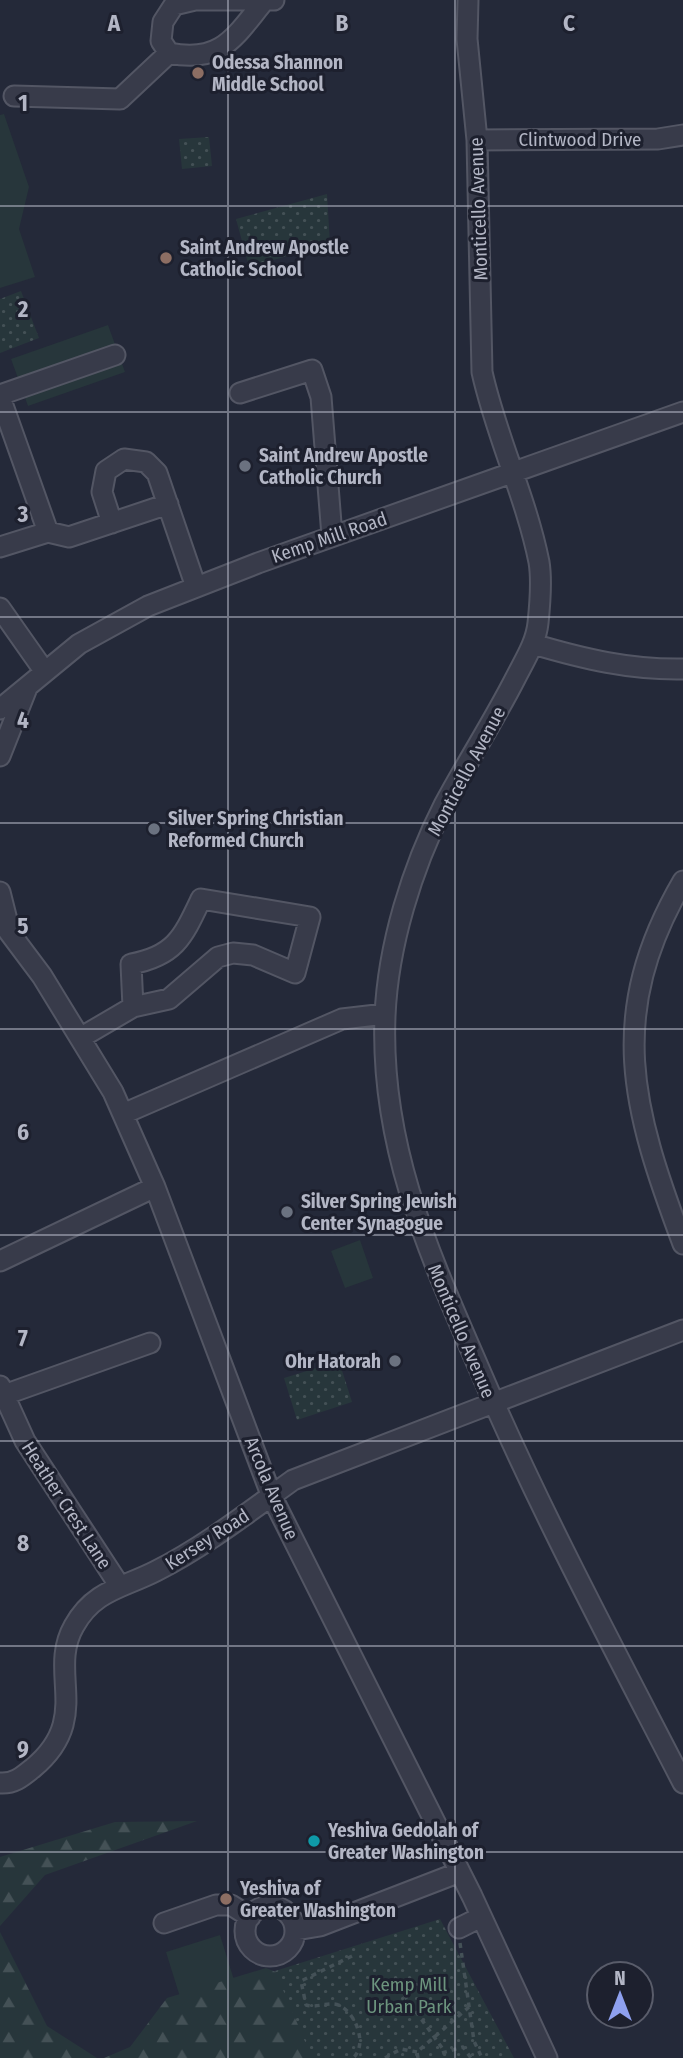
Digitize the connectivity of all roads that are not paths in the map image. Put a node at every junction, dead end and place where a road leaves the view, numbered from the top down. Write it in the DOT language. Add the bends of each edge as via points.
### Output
graph roads {
  1 [pos="265,0"];
  2 [pos="274,0"];
  3 [pos="468,0"];
  4 [pos="169,53"];
  5 [pos="14,96"];
  6 [pos="683,135"];
  7 [pos="477,140"];
  8 [pos="116,355"];
  9 [pos="240,393"];
  10 [pos="0,396"];
  11 [pos="683,412"];
  12 [pos="513,472"];
  13 [pos="168,504"];
  14 [pos="112,523"];
  15 [pos="48,532"];
  16 [pos="332,536"];
  17 [pos="0,547"];
  18 [pos="196,587"];
  19 [pos="0,608"];
  20 [pos="533,644"];
  21 [pos="683,669"];
  22 [pos="45,672"];
  23 [pos="29,684"];
  24 [pos="0,709"];
  25 [pos="0,756"];
  26 [pos="683,881"];
  27 [pos="0,892"];
  28 [pos="5,927"];
  29 [pos="132,1007"];
  30 [pos="385,1014"];
  31 [pos="80,1038"];
  32 [pos="123,1114"];
  33 [pos="155,1187"];
  34 [pos="683,1244"];
  35 [pos="0,1261"];
  36 [pos="683,1330"];
  37 [pos="150,1343"];
  38 [pos="2,1391"];
  39 [pos="493,1401"];
  40 [pos="272,1497"];
  41 [pos="119,1585"];
  42 [pos="0,1783"];
  43 [pos="683,1783"];
  44 [pos="460,1872"];
  45 [pos="250,1917"];
  46 [pos="481,1917"];
  47 [pos="164,1923"];
  48 [pos="459,1928"];
  49 [pos="296,1930"];
  50 [pos="547,2058"];
  1 -- 2 [label="street"];
  1 -- 4 [label="street" via="227,45 189,57"];
  1 -- 4 [label="street" via="174,5 163,22 161,41"];
  3 -- 7 [label="street, Monticello Avenue"];
  4 -- 5 [label="street" via="120,99"];
  6 -- 7 [label="street, Clintwood Drive"];
  7 -- 12 [label="street, Monticello Avenue" via="482,372"];
  8 -- 10 [label="street"];
  9 -- 16 [label="street" via="312,370 321,397"];
  10 -- 15 [label="street"];
  11 -- 12 [label="street, Kemp Mill Road"];
  12 -- 16 [label="street, Kemp Mill Road"];
  12 -- 20 [label="street, Monticello Avenue" via="540,565"];
  13 -- 14 [label="street"];
  13 -- 14 [label="street" via="153,466 124,458 111,465 102,485"];
  13 -- 18 [label="street"];
  14 -- 15 [label="street" via="69,537"];
  15 -- 17 [label="street"];
  16 -- 18 [label="street, Kemp Mill Road"];
  18 -- 22 [label="street, Kemp Mill Road" via="148,606 79,643"];
  19 -- 22 [label="street"];
  20 -- 21 [label="street" via="593,662 642,670"];
  20 -- 30 [label="street, Monticello Avenue" via="444,806 418,865 397,934"];
  22 -- 23 [label="street, Kemp Mill Road"];
  23 -- 24 [label="street, Kemp Mill Road"];
  23 -- 25 [label="street"];
  26 -- 34 [label="street" via="661,918 644,966 635,1014 634,1062 639,1110"];
  27 -- 28 [label="street"];
  28 -- 31 [label="street, Arcola Avenue"];
  29 -- 29 [label="street" via="169,999 218,957 233,953 253,955 295,973 310,917 201,899 184,936 171,950 131,964"];
  29 -- 31 [label="street"];
  30 -- 32 [label="street" via="342,1019"];
  30 -- 39 [label="street, Monticello Avenue" via="386,1095 402,1175 423,1240"];
  31 -- 32 [label="street, Arcola Avenue"];
  32 -- 33 [label="street, Arcola Avenue"];
  33 -- 35 [label="street"];
  33 -- 40 [label="street, Arcola Avenue"];
  36 -- 39 [label="street, Kersey Road"];
  37 -- 38 [label="street"];
  38 -- 41 [label="street, Heather Crest Lane" via="25,1441"];
  39 -- 40 [label="street, Kersey Road" via="293,1479"];
  39 -- 43 [label="street, Monticello Avenue" via="543,1511"];
  40 -- 41 [label="street, Kersey Road" via="155,1572"];
  40 -- 44 [label="street, Arcola Avenue"];
  41 -- 42 [label="street, Kersey Road" via="103,1593 74,1626 66,1650 66,1719 47,1756 19,1779"];
  44 -- 46 [label="street, Arcola Avenue"];
  44 -- 49 [label="street" via="320,1926"];
  45 -- 47 [label="street" via="231,1905 216,1905"];
  45 -- 49 [label="street" via="262,1908 277,1908 290,1916"];
  45 -- 49 [label="street" via="245,1933 252,1949 260,1954 284,1952"];
  46 -- 48 [label="street"];
  46 -- 50 [label="street, Arcola Avenue"];
}
